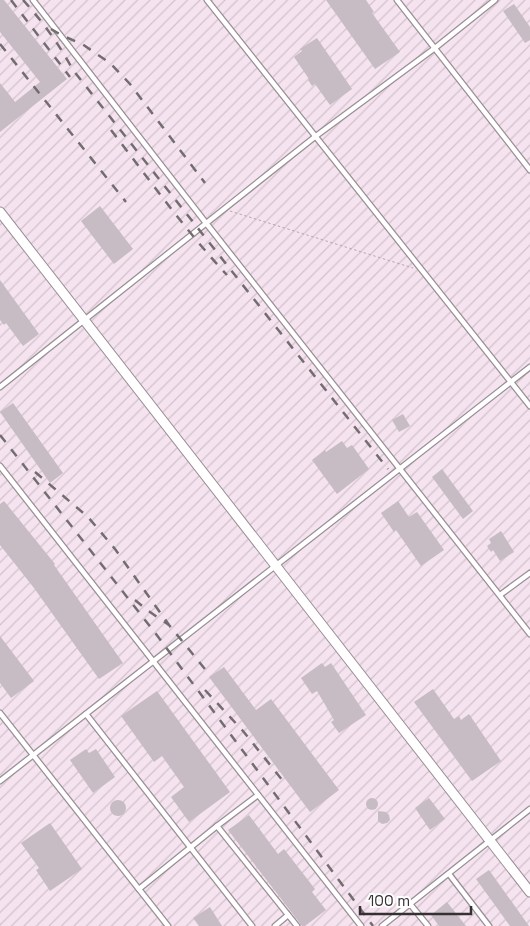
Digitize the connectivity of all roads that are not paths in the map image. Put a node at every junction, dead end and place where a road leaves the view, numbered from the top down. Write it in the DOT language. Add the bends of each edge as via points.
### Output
graph roads {
  1 [pos="33,0"];
  2 [pos="207,0"];
  3 [pos="397,0"];
  4 [pos="495,0"];
  5 [pos="435,48"];
  6 [pos="316,136"];
  7 [pos="530,170"];
  8 [pos="0,212"];
  9 [pos="206,223"];
  10 [pos="84,321"];
  11 [pos="530,367"];
  12 [pos="511,382"];
  13 [pos="0,387"];
  14 [pos="530,406"];
  15 [pos="0,466"];
  16 [pos="400,468"];
  17 [pos="275,566"];
  18 [pos="530,573"];
  19 [pos="500,596"];
  20 [pos="530,634"];
  21 [pos="153,661"];
  22 [pos="0,713"];
  23 [pos="86,714"];
  24 [pos="33,755"];
  25 [pos="0,781"];
  26 [pos="258,795"];
  27 [pos="530,809"];
  28 [pos="217,826"];
  29 [pos="490,841"];
  30 [pos="191,848"];
  31 [pos="449,874"];
  32 [pos="138,889"];
  33 [pos="530,892"];
  34 [pos="410,904"];
  35 [pos="288,915"];
  36 [pos="168,926"];
  37 [pos="252,926"];
  38 [pos="275,926"];
  39 [pos="296,926"];
  40 [pos="361,926"];
  41 [pos="382,926"];
  42 [pos="428,926"];
  43 [pos="489,926"];
  1 -- 9 [label="lane"];
  2 -- 6 [label="lane"];
  3 -- 5 [label="lane"];
  4 -- 5 [label="lane"];
  5 -- 6 [label="lane"];
  5 -- 7 [label="lane"];
  6 -- 9 [label="lane"];
  6 -- 12 [label="lane"];
  8 -- 10 [label="street"];
  9 -- 10 [label="lane"];
  9 -- 16 [label="lane"];
  10 -- 13 [label="lane"];
  10 -- 17 [label="street"];
  11 -- 12 [label="lane"];
  12 -- 14 [label="lane"];
  12 -- 16 [label="lane"];
  15 -- 21 [label="lane"];
  16 -- 17 [label="lane"];
  16 -- 19 [label="lane"];
  17 -- 21 [label="lane"];
  17 -- 29 [label="street"];
  18 -- 19 [label="lane"];
  19 -- 20 [label="lane"];
  21 -- 23 [label="lane"];
  21 -- 26 [label="lane"];
  22 -- 24 [label="lane"];
  23 -- 24 [label="lane"];
  23 -- 30 [label="lane"];
  24 -- 25 [label="lane"];
  24 -- 32 [label="lane"];
  26 -- 28 [label="lane"];
  26 -- 40 [label="lane"];
  27 -- 29 [label="lane"];
  28 -- 30 [label="lane"];
  28 -- 35 [label="lane"];
  29 -- 31 [label="lane"];
  29 -- 33 [label="street"];
  30 -- 32 [label="lane"];
  30 -- 37 [label="lane"];
  31 -- 34 [label="lane"];
  31 -- 43 [label="lane"];
  32 -- 36 [label="lane"];
  34 -- 41 [label="lane"];
  34 -- 42 [label="lane"];
  35 -- 38 [label="lane"];
  35 -- 39 [label="lane"];
}
